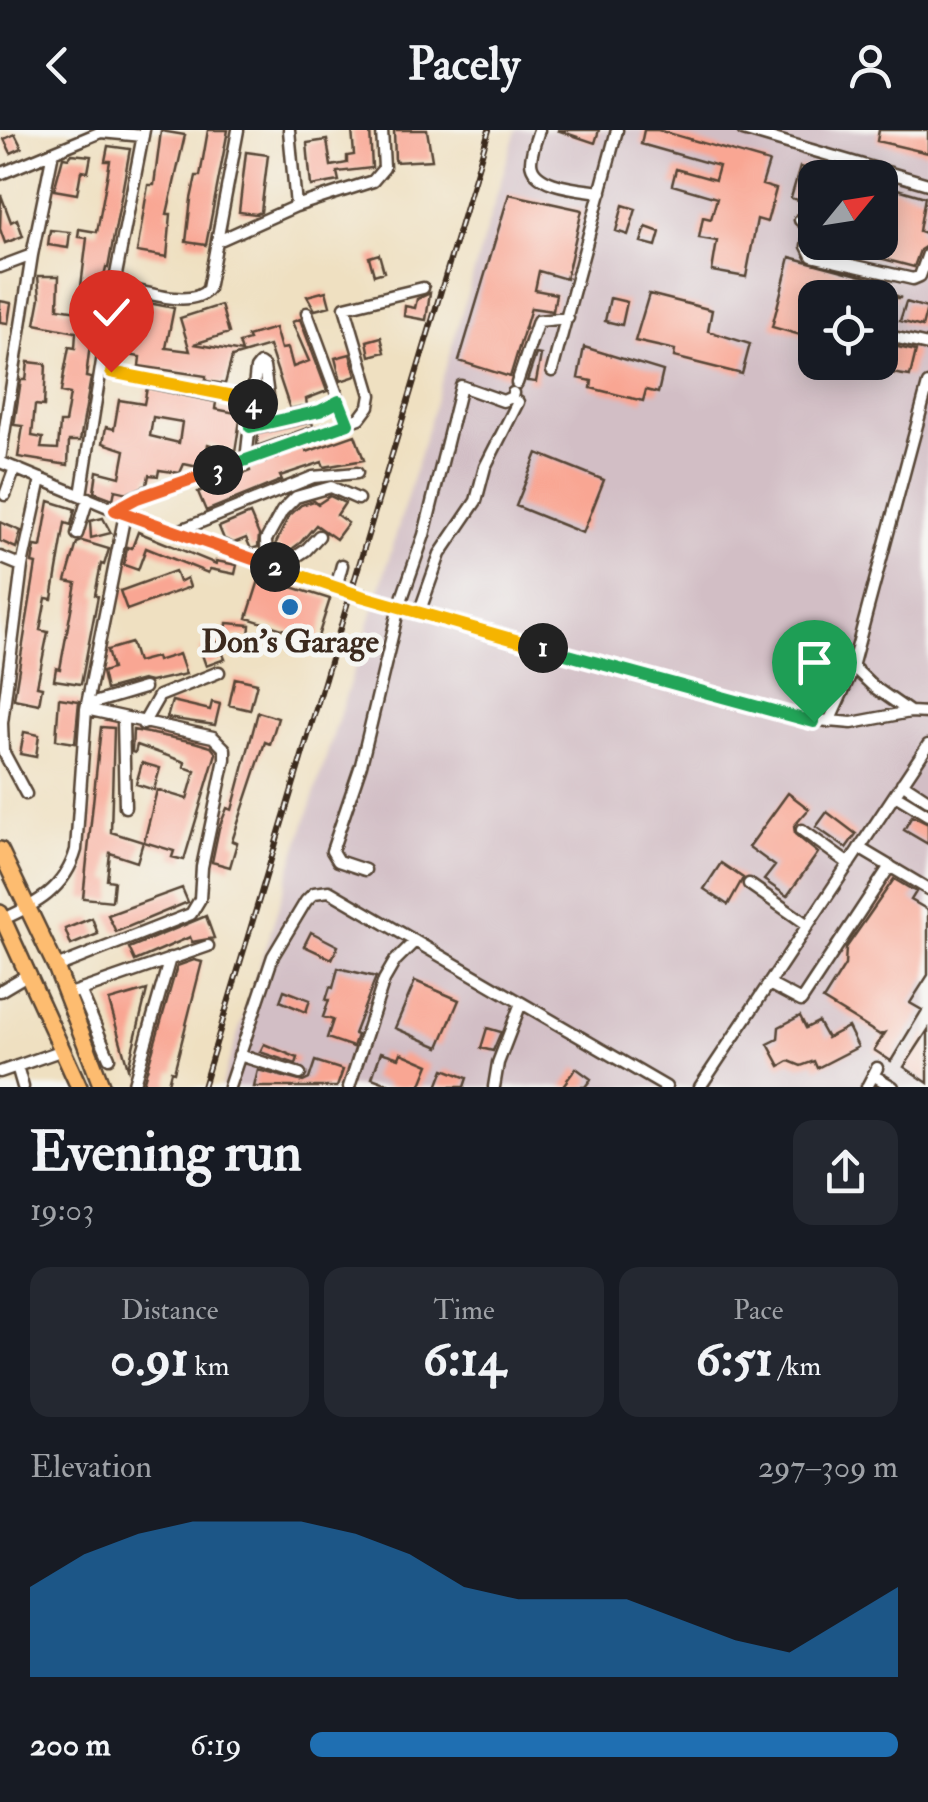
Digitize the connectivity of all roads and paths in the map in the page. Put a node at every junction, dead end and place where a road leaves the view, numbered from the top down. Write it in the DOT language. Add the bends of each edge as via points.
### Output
graph roads {
  1 [pos="238,130"];
  2 [pos="289,130"];
  3 [pos="382,130"];
  4 [pos="539,130"];
  5 [pos="617,130"];
  6 [pos="743,130"];
  7 [pos="143,133"];
  8 [pos="53,152"];
  9 [pos="0,174"];
  10 [pos="928,184"];
  11 [pos="601,192"];
  12 [pos="296,206"];
  13 [pos="218,241"];
  14 [pos="928,254"];
  15 [pos="32,255"];
  16 [pos="830,260"];
  17 [pos="0,267"];
  18 [pos="114,285"];
  19 [pos="423,288"];
  20 [pos="307,313"];
  21 [pos="568,318"];
  22 [pos="898,338"];
  23 [pos="928,346"];
  24 [pos="101,370"];
  25 [pos="552,371"];
  26 [pos="928,384"];
  27 [pos="516,393"];
  28 [pos="339,401"];
  29 [pos="348,424"];
  30 [pos="250,427"];
  31 [pos="246,451"];
  32 [pos="0,461"];
  33 [pos="14,468"];
  34 [pos="358,473"];
  35 [pos="41,479"];
  36 [pos="4,495"];
  37 [pos="85,497"];
  38 [pos="358,499"];
  39 [pos="120,512"];
  40 [pos="176,532"];
  41 [pos="77,534"];
  42 [pos="424,535"];
  43 [pos="319,536"];
  44 [pos="447,544"];
  45 [pos="0,557"];
  46 [pos="342,565"];
  47 [pos="22,566"];
  48 [pos="273,566"];
  49 [pos="336,588"];
  50 [pos="398,607"];
  51 [pos="418,613"];
  52 [pos="0,664"];
  53 [pos="852,666"];
  54 [pos="219,672"];
  55 [pos="6,676"];
  56 [pos="144,688"];
  57 [pos="87,707"];
  58 [pos="910,712"];
  59 [pos="928,713"];
  60 [pos="123,720"];
  61 [pos="829,722"];
  62 [pos="143,724"];
  63 [pos="928,745"];
  64 [pos="902,783"];
  65 [pos="26,794"];
  66 [pos="895,795"];
  67 [pos="928,800"];
  68 [pos="124,807"];
  69 [pos="928,815"];
  70 [pos="802,830"];
  71 [pos="859,848"];
  72 [pos="0,850"];
  73 [pos="849,864"];
  74 [pos="890,866"];
  75 [pos="365,870"];
  76 [pos="748,884"];
  77 [pos="928,888"];
  78 [pos="29,908"];
  79 [pos="1,918"];
  80 [pos="808,925"];
  81 [pos="415,941"];
  82 [pos="208,946"];
  83 [pos="170,958"];
  84 [pos="56,967"];
  85 [pos="28,974"];
  86 [pos="769,984"];
  87 [pos="0,992"];
  88 [pos="73,993"];
  89 [pos="521,1003"];
  90 [pos="63,1050"];
  91 [pos="239,1055"];
  92 [pos="17,1066"];
  93 [pos="0,1072"];
  94 [pos="300,1074"];
  95 [pos="77,1081"];
  96 [pos="133,1086"];
  97 [pos="24,1087"];
  98 [pos="102,1087"];
  99 [pos="229,1087"];
  100 [pos="350,1087"];
  101 [pos="494,1087"];
  102 [pos="666,1087"];
  103 [pos="700,1087"];
  104 [pos="867,1087"];
  105 [pos="893,1087"];
  1 -- 13 [label="street"];
  2 -- 12 [label="street"];
  3 -- 12 [label="street" via="380,175"];
  4 -- 11 [label="street" via="534,173"];
  5 -- 11 [label="street"];
  6 -- 10 [label="street"];
  7 -- 8 [label="street" via="102,132"];
  7 -- 18 [label="street"];
  8 -- 9 [label="street"];
  8 -- 15 [label="street"];
  11 -- 21 [label="street"];
  12 -- 13 [label="street"];
  13 -- 18 [label="street" via="203,295 188,300"];
  14 -- 16 [label="street" via="913,279"];
  15 -- 17 [label="street"];
  15 -- 32 [label="street"];
  18 -- 24 [label="street"];
  19 -- 29 [label="street" via="345,307 371,395 360,418"];
  20 -- 28 [label="street"];
  21 -- 25 [label="street"];
  21 -- 27 [label="street" via="538,321"];
  22 -- 23 [label="street"];
  24 -- 30 [label="street" via="253,404"];
  24 -- 37 [label="street"];
  26 -- 53 [label="street"];
  27 -- 42 [label="street" via="503,401 461,386"];
  27 -- 44 [label="street" via="476,501"];
  28 -- 29 [label="street"];
  28 -- 30 [label="street"];
  29 -- 39 [label="street" via="137,498"];
  30 -- 31 [label="street"];
  32 -- 33 [label="street"];
  33 -- 35 [label="street"];
  33 -- 36 [label="street"];
  34 -- 40 [label="street" via="313,478"];
  35 -- 37 [label="street"];
  35 -- 47 [label="street"];
  37 -- 39 [label="street"];
  37 -- 41 [label="street"];
  38 -- 48 [label="street" via="331,487 296,496 266,540"];
  39 -- 40 [label="street"];
  39 -- 57 [label="street"];
  40 -- 48 [label="street"];
  42 -- 44 [label="street"];
  42 -- 50 [label="street"];
  43 -- 48 [label="street"];
  44 -- 51 [label="street"];
  45 -- 47 [label="street"];
  46 -- 49 [label="street"];
  47 -- 55 [label="street"];
  48 -- 49 [label="street"];
  49 -- 50 [label="street"];
  50 -- 51 [label="street"];
  50 -- 75 [label="street" via="332,851 338,861"];
  51 -- 61 [label="street"];
  52 -- 55 [label="street"];
  53 -- 58 [label="street"];
  53 -- 61 [label="street"];
  54 -- 62 [label="street" via="159,696"];
  55 -- 65 [label="street" via="3,751"];
  56 -- 57 [label="street"];
  57 -- 60 [label="street"];
  57 -- 78 [label="street" via="76,850 70,870"];
  58 -- 59 [label="street"];
  58 -- 61 [label="street"];
  60 -- 62 [label="street"];
  60 -- 68 [label="street"];
  62 -- 84 [label="street" via="213,738 225,749 197,908"];
  63 -- 64 [label="street"];
  64 -- 66 [label="street"];
  64 -- 67 [label="street"];
  66 -- 69 [label="street"];
  66 -- 71 [label="street"];
  70 -- 73 [label="street"];
  71 -- 73 [label="street"];
  71 -- 74 [label="street"];
  72 -- 78 [label="highway"];
  73 -- 80 [label="street"];
  74 -- 77 [label="street"];
  74 -- 86 [label="street" via="801,1000"];
  76 -- 80 [label="street"];
  78 -- 79 [label="street"];
  78 -- 84 [label="highway"];
  79 -- 85 [label="highway"];
  80 -- 86 [label="street"];
  81 -- 89 [label="street"];
  81 -- 91 [label="street" via="329,891 314,893 273,956"];
  81 -- 100 [label="street" via="384,980"];
  82 -- 83 [label="street"];
  83 -- 88 [label="street"];
  83 -- 96 [label="street"];
  84 -- 88 [label="highway"];
  85 -- 87 [label="street"];
  85 -- 90 [label="highway"];
  86 -- 103 [label="street"];
  88 -- 98 [label="highway" via="103,1063"];
  89 -- 101 [label="street"];
  89 -- 102 [label="street"];
  90 -- 92 [label="street"];
  90 -- 95 [label="highway"];
  91 -- 94 [label="street"];
  91 -- 99 [label="street"];
  92 -- 93 [label="street"];
  92 -- 97 [label="street"];
  104 -- 105 [label="street" via="875,1072"];
}
